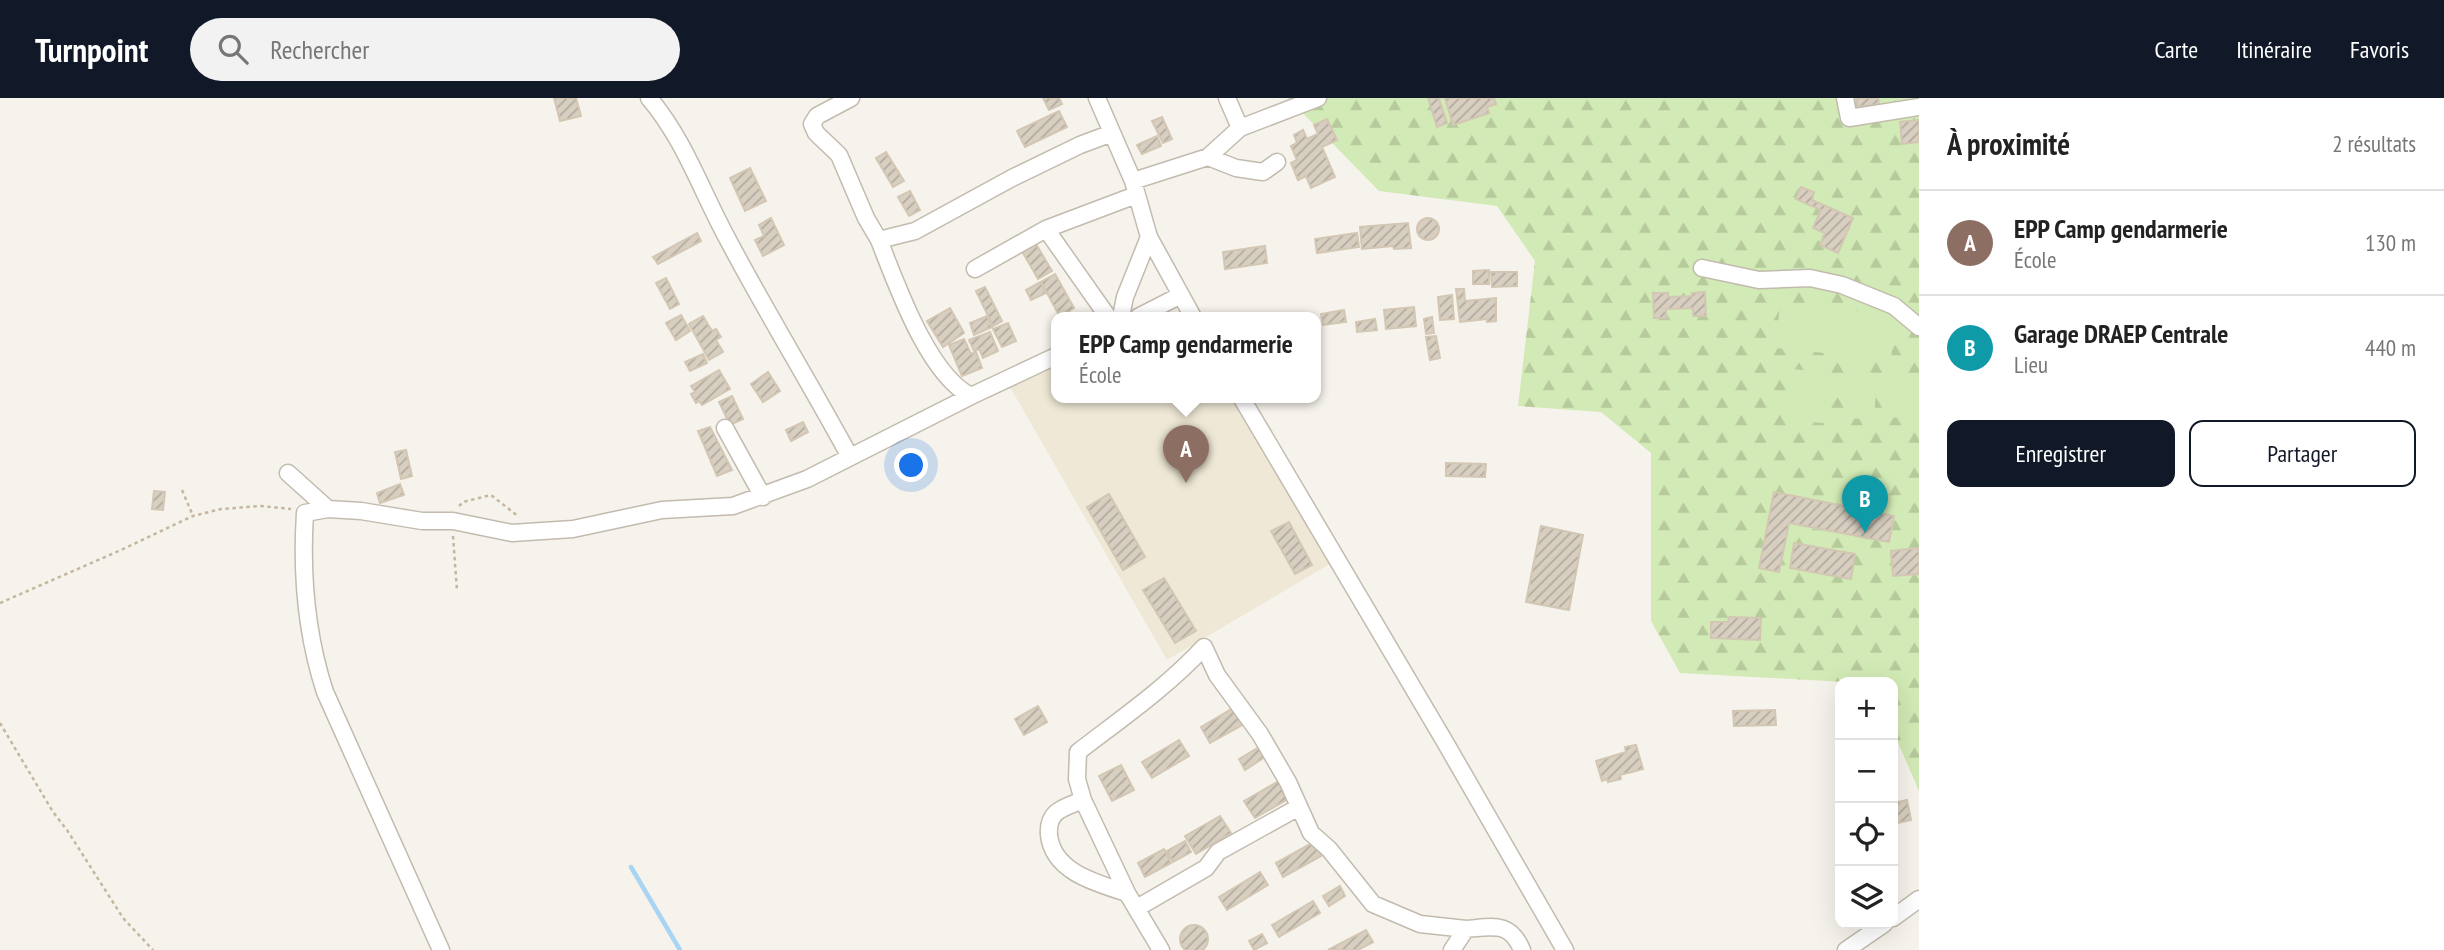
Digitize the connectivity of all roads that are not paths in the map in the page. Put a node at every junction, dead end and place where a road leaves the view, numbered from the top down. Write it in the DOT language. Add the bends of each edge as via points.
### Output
graph roads {
  1 [pos="649,98"];
  2 [pos="852,98"];
  3 [pos="1097,98"];
  4 [pos="1227,98"];
  5 [pos="1318,98"];
  6 [pos="1845,98"];
  7 [pos="1919,107"];
  8 [pos="1240,128"];
  9 [pos="1112,133"];
  10 [pos="1208,157"];
  11 [pos="1277,162"];
  12 [pos="1134,188"];
  13 [pos="1046,229"];
  14 [pos="1149,237"];
  15 [pos="878,240"];
  16 [pos="1702,268"];
  17 [pos="975,269"];
  18 [pos="1181,295"];
  19 [pos="1104,312"];
  20 [pos="1122,312"];
  21 [pos="1148,312"];
  22 [pos="1190,312"];
  23 [pos="1919,327"];
  24 [pos="1051,358"];
  25 [pos="971,396"];
  26 [pos="1245,403"];
  27 [pos="725,428"];
  28 [pos="850,457"];
  29 [pos="288,473"];
  30 [pos="763,497"];
  31 [pos="328,509"];
  32 [pos="1083,800"];
  33 [pos="1299,807"];
  34 [pos="1127,894"];
  35 [pos="1919,899"];
  36 [pos="1137,908"];
  37 [pos="1898,914"];
  38 [pos="1466,929"];
  39 [pos="1877,929"];
  40 [pos="440,950"];
  41 [pos="1161,950"];
  42 [pos="1452,950"];
  43 [pos="1522,950"];
  44 [pos="1565,950"];
  45 [pos="1846,950"];
  1 -- 28 [label="street" via="688,157 722,229"];
  2 -- 15 [label="street" via="817,116 812,124 839,155"];
  3 -- 9 [label="street"];
  4 -- 8 [label="street"];
  5 -- 8 [label="street"];
  6 -- 7 [label="street" via="1849,118"];
  8 -- 10 [label="street"];
  9 -- 12 [label="street"];
  9 -- 15 [label="street" via="1013,178 915,231"];
  10 -- 11 [label="street" via="1263,172"];
  10 -- 12 [label="street"];
  12 -- 13 [label="street"];
  12 -- 14 [label="street"];
  13 -- 17 [label="street"];
  13 -- 19 [label="street"];
  14 -- 18 [label="street"];
  14 -- 20 [label="street"];
  15 -- 25 [label="street" via="902,300 947,379"];
  16 -- 23 [label="street" via="1759,280 1810,278 1842,285 1894,306"];
  18 -- 21 [label="street"];
  18 -- 22 [label="street"];
  24 -- 25 [label="street"];
  25 -- 28 [label="street"];
  26 -- 44 [label="street"];
  27 -- 30 [label="street"];
  28 -- 30 [label="street"];
  29 -- 31 [label="street"];
  30 -- 31 [label="street" via="733,506 663,510 573,529 512,533 453,521"];
  31 -- 40 [label="street" via="305,513 305,597 314,659"];
  32 -- 33 [label="street" via="1077,779 1078,751 1138,708 1204,647 1217,675 1260,734"];
  32 -- 34 [label="street"];
  32 -- 34 [label="street" via="1056,811 1048,824 1051,849 1068,869"];
  33 -- 36 [label="street" via="1218,852 1206,869"];
  33 -- 38 [label="street" via="1311,833 1373,904 1420,924"];
  34 -- 36 [label="street"];
  35 -- 37 [label="street"];
  36 -- 41 [label="street"];
  38 -- 42 [label="street"];
  38 -- 43 [label="street" via="1502,927 1517,937"];
  39 -- 45 [label="street"];
}
